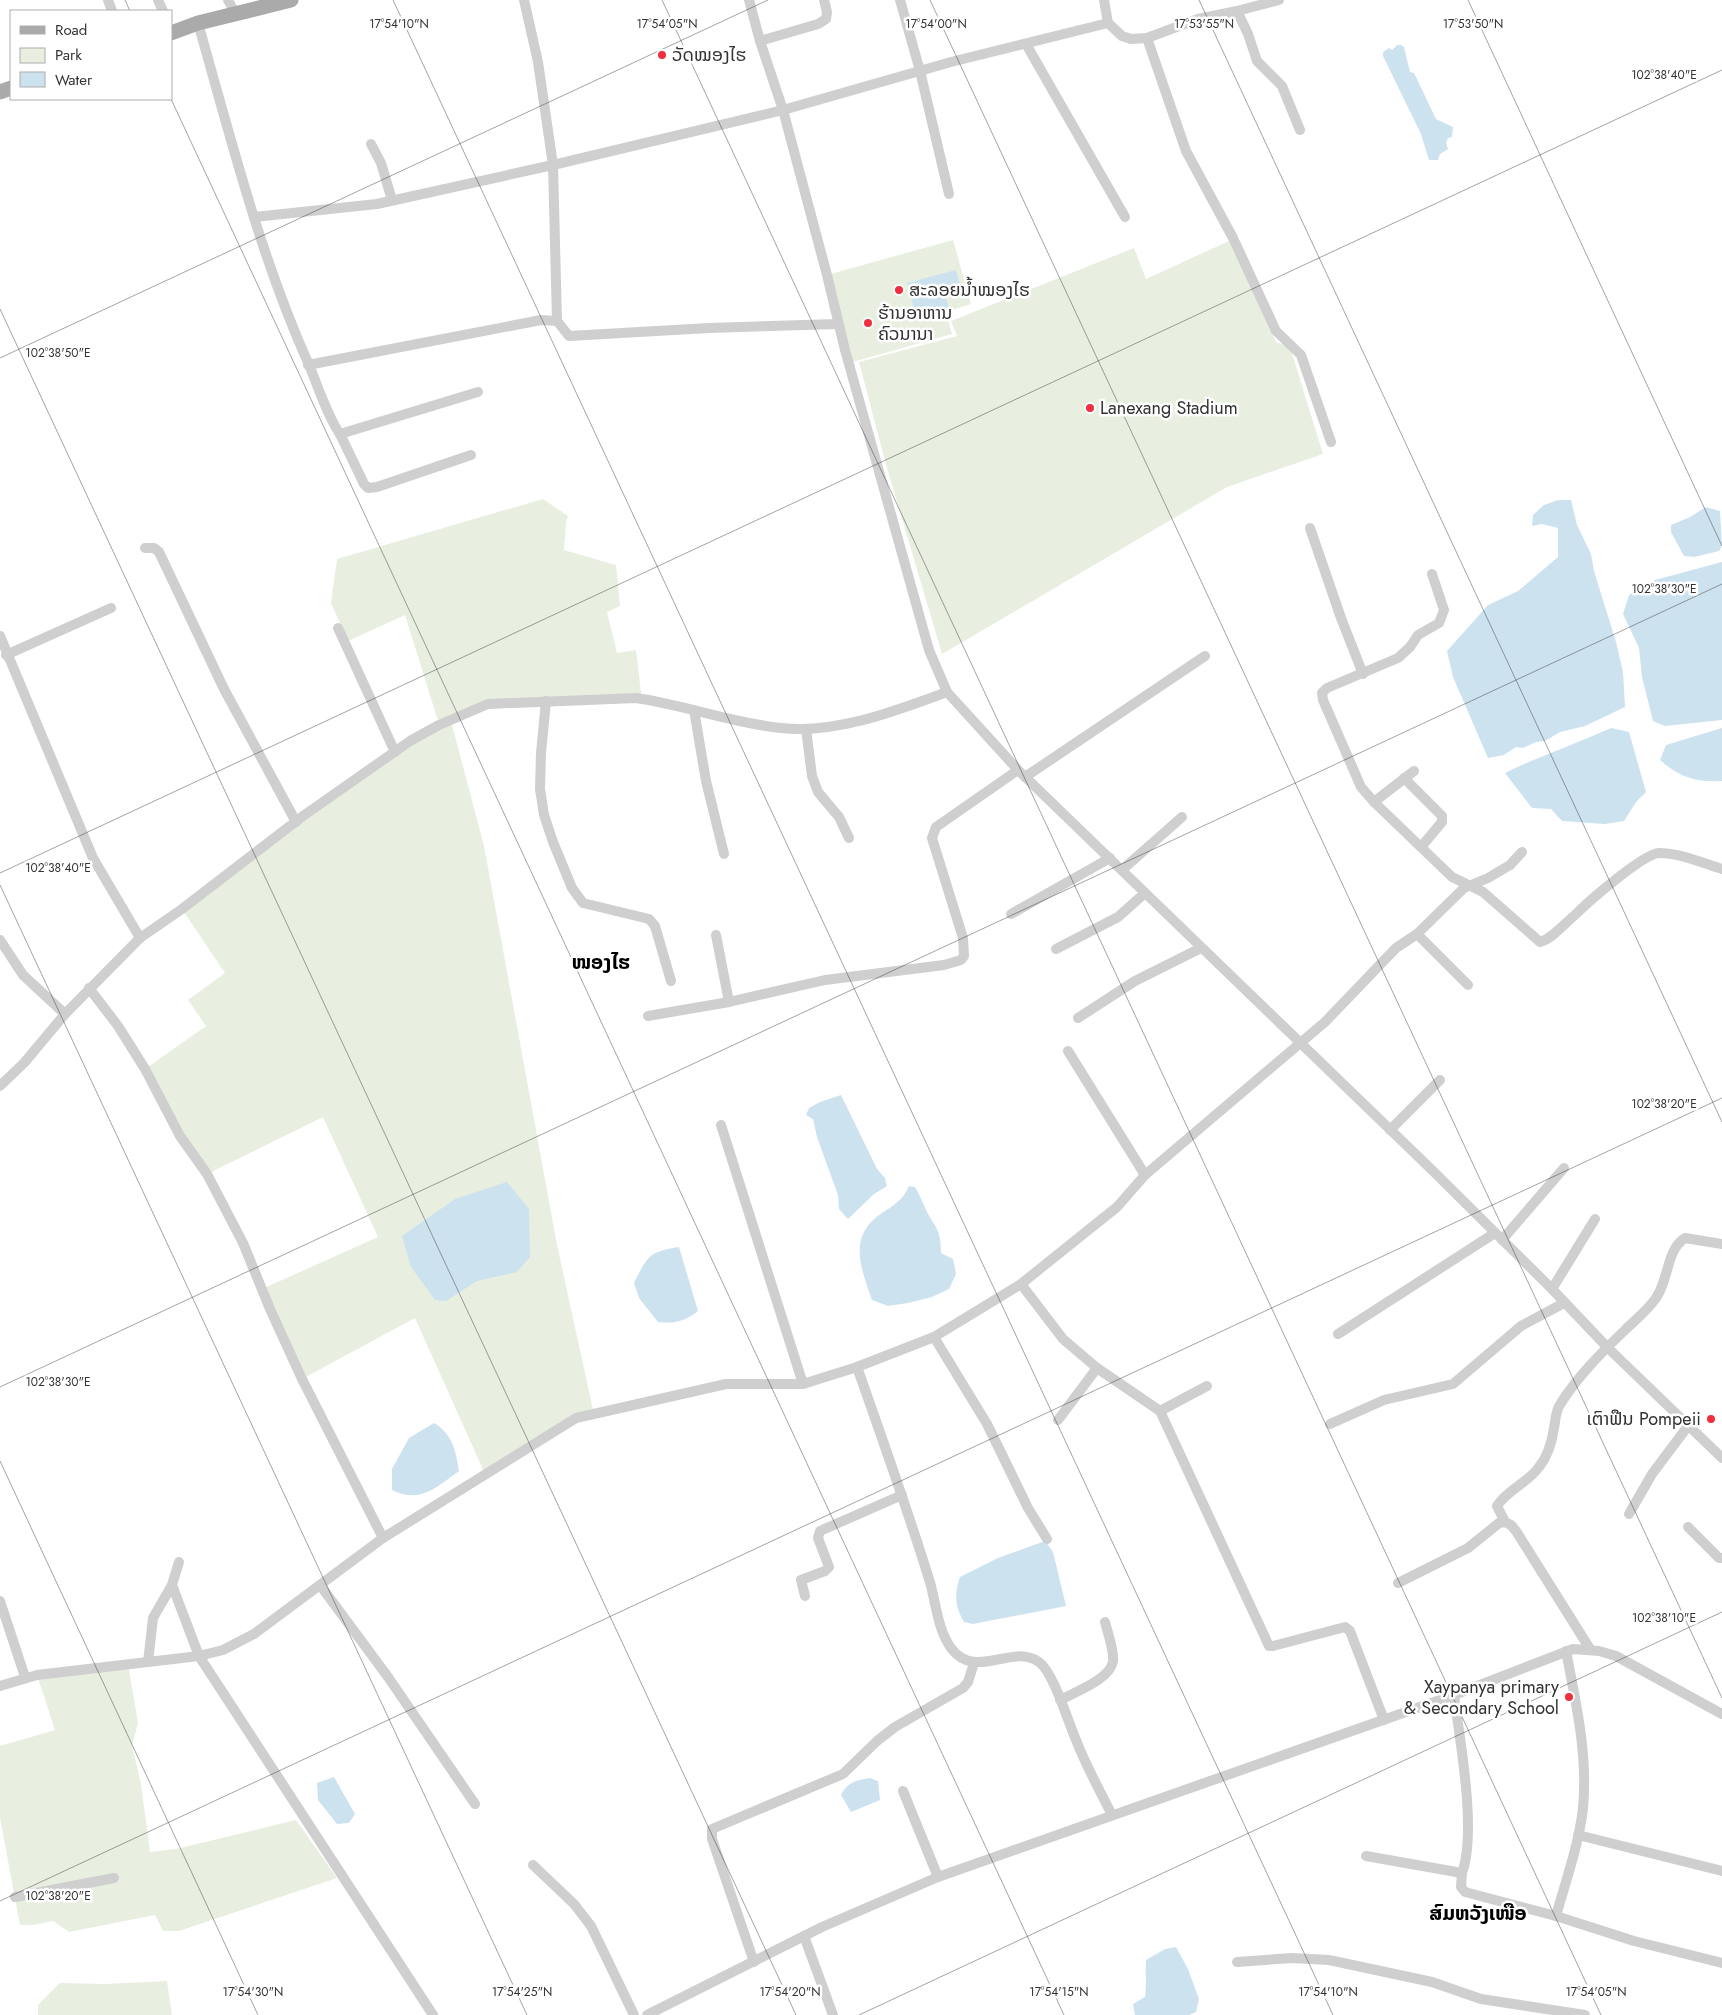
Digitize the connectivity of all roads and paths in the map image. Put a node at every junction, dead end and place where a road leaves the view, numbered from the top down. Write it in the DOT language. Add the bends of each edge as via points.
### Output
graph roads {
  1 [pos="291,0"];
  2 [pos="524,0"];
  3 [pos="749,0"];
  4 [pos="824,0"];
  5 [pos="900,0"];
  6 [pos="1104,0"];
  7 [pos="1279,0"];
  8 [pos="232,7"];
  9 [pos="1237,11"];
  10 [pos="1108,23"];
  11 [pos="198,24"];
  12 [pos="172,32"];
  13 [pos="1147,38"];
  14 [pos="760,41"];
  15 [pos="1026,44"];
  16 [pos="920,71"];
  17 [pos="783,110"];
  18 [pos="1300,130"];
  19 [pos="371,144"];
  20 [pos="553,165"];
  21 [pos="949,194"];
  22 [pos="392,200"];
  23 [pos="254,217"];
  24 [pos="1125,217"];
  25 [pos="557,321"];
  26 [pos="838,324"];
  27 [pos="308,365"];
  28 [pos="478,392"];
  29 [pos="340,434"];
  30 [pos="1331,442"];
  31 [pos="471,455"];
  32 [pos="1310,528"];
  33 [pos="145,548"];
  34 [pos="1432,574"];
  35 [pos="111,608"];
  36 [pos="338,628"];
  37 [pos="0,636"];
  38 [pos="6,655"];
  39 [pos="1205,656"];
  40 [pos="1363,674"];
  41 [pos="947,692"];
  42 [pos="546,701"];
  43 [pos="694,710"];
  44 [pos="806,729"];
  45 [pos="395,752"];
  46 [pos="1414,771"];
  47 [pos="1022,774"];
  48 [pos="1404,778"];
  49 [pos="1374,802"];
  50 [pos="1182,817"];
  51 [pos="296,822"];
  52 [pos="849,838"];
  53 [pos="1421,847"];
  54 [pos="1522,852"];
  55 [pos="724,854"];
  56 [pos="1110,858"];
  57 [pos="1722,869"];
  58 [pos="1122,870"];
  59 [pos="1468,886"];
  60 [pos="1146,893"];
  61 [pos="1012,914"];
  62 [pos="1418,934"];
  63 [pos="716,935"];
  64 [pos="140,938"];
  65 [pos="0,940"];
  66 [pos="1201,948"];
  67 [pos="1056,949"];
  68 [pos="671,981"];
  69 [pos="1468,985"];
  70 [pos="90,988"];
  71 [pos="729,1002"];
  72 [pos="65,1014"];
  73 [pos="648,1016"];
  74 [pos="1078,1018"];
  75 [pos="1301,1044"];
  76 [pos="1068,1051"];
  77 [pos="1440,1080"];
  78 [pos="0,1086"];
  79 [pos="721,1125"];
  80 [pos="1390,1130"];
  81 [pos="1564,1168"];
  82 [pos="1145,1175"];
  83 [pos="1595,1219"];
  84 [pos="1498,1237"];
  85 [pos="1722,1244"];
  86 [pos="1021,1284"];
  87 [pos="1552,1288"];
  88 [pos="1564,1303"];
  89 [pos="1338,1334"];
  90 [pos="934,1337"];
  91 [pos="1607,1348"];
  92 [pos="857,1368"];
  93 [pos="1097,1368"];
  94 [pos="803,1384"];
  95 [pos="1207,1386"];
  96 [pos="1160,1411"];
  97 [pos="1058,1420"];
  98 [pos="1330,1424"];
  99 [pos="1688,1426"];
  100 [pos="1722,1458"];
  101 [pos="902,1495"];
  102 [pos="1629,1514"];
  103 [pos="1505,1522"];
  104 [pos="1688,1527"];
  105 [pos="383,1538"];
  106 [pos="1046,1539"];
  107 [pos="1722,1558"];
  108 [pos="179,1562"];
  109 [pos="1398,1583"];
  110 [pos="172,1585"];
  111 [pos="320,1585"];
  112 [pos="805,1596"];
  113 [pos="0,1601"];
  114 [pos="1106,1622"];
  115 [pos="1590,1649"];
  116 [pos="1566,1651"];
  117 [pos="199,1656"];
  118 [pos="148,1662"];
  119 [pos="974,1663"];
  120 [pos="25,1677"];
  121 [pos="0,1686"];
  122 [pos="1454,1696"];
  123 [pos="1060,1700"];
  124 [pos="1722,1714"];
  125 [pos="1384,1720"];
  126 [pos="903,1791"];
  127 [pos="475,1804"];
  128 [pos="1112,1816"];
  129 [pos="1578,1835"];
  130 [pos="1366,1856"];
  131 [pos="533,1865"];
  132 [pos="1722,1871"];
  133 [pos="1462,1873"];
  134 [pos="938,1877"];
  135 [pos="114,1878"];
  136 [pos="15,1897"];
  137 [pos="1556,1916"];
  138 [pos="804,1936"];
  139 [pos="754,1962"];
  140 [pos="1237,1962"];
  141 [pos="1722,1963"];
  142 [pos="434,2015"];
  143 [pos="634,2015"];
  144 [pos="647,2015"];
  145 [pos="833,2015"];
  146 [pos="1585,2015"];
  1 -- 8 [label="main road"];
  2 -- 20 [label="street" via="538,62"];
  3 -- 14 [label="street"];
  4 -- 14 [label="street" via="826,18 818,24"];
  5 -- 16 [label="street"];
  6 -- 10 [label="street"];
  7 -- 9 [label="street"];
  8 -- 11 [label="main road"];
  9 -- 13 [label="street" via="1198,19"];
  9 -- 18 [label="street" via="1257,61 1282,86"];
  10 -- 13 [label="street" via="1122,36"];
  10 -- 15 [label="street"];
  11 -- 12 [label="main road"];
  11 -- 23 [label="street"];
  13 -- 30 [label="street" via="1186,151 1233,238 1276,331 1301,355"];
  14 -- 17 [label="street"];
  15 -- 16 [label="street"];
  15 -- 24 [label="street"];
  16 -- 17 [label="street"];
  16 -- 21 [label="street"];
  17 -- 20 [label="street"];
  17 -- 26 [label="street"];
  19 -- 22 [label="street"];
  20 -- 22 [label="street"];
  20 -- 25 [label="street"];
  22 -- 23 [label="street"];
  23 -- 27 [label="street" via="273,279"];
  25 -- 26 [label="street" via="569,336"];
  25 -- 27 [label="street" via="541,320"];
  26 -- 41 [label="street" via="929,650"];
  27 -- 29 [label="street"];
  28 -- 29 [label="street"];
  29 -- 31 [label="street" via="368,488"];
  32 -- 40 [label="street"];
  33 -- 51 [label="street" via="159,552 224,689"];
  34 -- 40 [label="street" via="1444,610 1439,623 1418,635 1398,658"];
  35 -- 38 [label="street"];
  36 -- 45 [label="street"];
  37 -- 38 [label="street"];
  38 -- 64 [label="street" via="93,858"];
  39 -- 47 [label="street"];
  40 -- 49 [label="street" via="1322,693 1358,780"];
  41 -- 44 [label="street" via="858,720"];
  41 -- 47 [label="street"];
  42 -- 43 [label="street" via="636,698"];
  42 -- 45 [label="street" via="488,704 439,724"];
  42 -- 68 [label="street" via="540,788 544,815 572,888 584,903 649,919 655,926"];
  43 -- 44 [label="street" via="752,723"];
  43 -- 55 [label="street" via="706,781"];
  44 -- 52 [label="street" via="812,776 818,792 839,817"];
  45 -- 51 [label="street"];
  46 -- 48 [label="street"];
  47 -- 56 [label="street"];
  47 -- 71 [label="street" via="936,827 932,838 963,938 964,956 961,960 825,980"];
  48 -- 49 [label="street"];
  48 -- 53 [label="street" via="1442,816 1442,822"];
  49 -- 53 [label="street"];
  50 -- 58 [label="street"];
  51 -- 64 [label="street"];
  53 -- 59 [label="street" via="1452,877"];
  54 -- 59 [label="street" via="1510,865"];
  56 -- 58 [label="street"];
  56 -- 61 [label="street"];
  57 -- 59 [label="street" via="1656,853 1597,894 1540,942 1483,892"];
  58 -- 60 [label="street"];
  59 -- 62 [label="street"];
  60 -- 66 [label="street"];
  60 -- 67 [label="street" via="1118,917"];
  62 -- 69 [label="street"];
  62 -- 75 [label="street" via="1396,948"];
  63 -- 71 [label="street"];
  64 -- 70 [label="street"];
  65 -- 72 [label="street" via="23,975"];
  66 -- 74 [label="street" via="1135,981"];
  66 -- 75 [label="street"];
  70 -- 72 [label="street"];
  70 -- 105 [label="street" via="145,1069 180,1136 208,1174 243,1243 302,1379"];
  71 -- 73 [label="street"];
  72 -- 78 [label="street"];
  75 -- 80 [label="street"];
  75 -- 82 [label="street"];
  76 -- 82 [label="street"];
  77 -- 80 [label="street"];
  79 -- 94 [label="street"];
  80 -- 84 [label="street"];
  81 -- 84 [label="street"];
  82 -- 86 [label="street" via="1117,1207"];
  83 -- 87 [label="street"];
  84 -- 87 [label="street"];
  84 -- 89 [label="street"];
  85 -- 91 [label="street" via="1685,1238 1679,1242 1674,1248 1662,1289 1654,1301"];
  86 -- 90 [label="street"];
  86 -- 93 [label="street" via="1063,1339"];
  87 -- 88 [label="street"];
  88 -- 91 [label="street"];
  88 -- 98 [label="street" via="1522,1326 1453,1384 1384,1400"];
  90 -- 92 [label="street"];
  90 -- 106 [label="street" via="987,1424"];
  91 -- 99 [label="street"];
  91 -- 103 [label="street" via="1559,1405 1550,1448 1539,1467 1497,1506"];
  92 -- 94 [label="street"];
  92 -- 101 [label="street"];
  93 -- 96 [label="street"];
  93 -- 97 [label="street"];
  94 -- 105 [label="street" via="726,1384 576,1418"];
  95 -- 96 [label="street"];
  96 -- 125 [label="street" via="1268,1646 1345,1627 1350,1631"];
  99 -- 100 [label="street"];
  99 -- 102 [label="street" via="1652,1474"];
  101 -- 112 [label="street" via="820,1531 818,1538 829,1567 801,1580"];
  101 -- 119 [label="street" via="945,1638 955,1652"];
  103 -- 109 [label="street" via="1468,1548"];
  103 -- 115 [label="street" via="1516,1531"];
  104 -- 107 [label="street"];
  105 -- 111 [label="street"];
  108 -- 110 [label="street"];
  110 -- 117 [label="street"];
  110 -- 118 [label="street" via="153,1618"];
  111 -- 117 [label="street" via="254,1634 223,1650"];
  111 -- 127 [label="street"];
  113 -- 120 [label="street"];
  114 -- 123 [label="street" via="1112,1667 1102,1678"];
  115 -- 116 [label="street"];
  115 -- 124 [label="street" via="1616,1656"];
  116 -- 122 [label="street"];
  116 -- 129 [label="street" via="1584,1755 1583,1808"];
  117 -- 118 [label="street"];
  117 -- 142 [label="street"];
  118 -- 120 [label="street"];
  119 -- 123 [label="street" via="1031,1658 1045,1668"];
  119 -- 139 [label="street" via="963,1688 895,1727 843,1774 712,1829 712,1839"];
  120 -- 121 [label="street"];
  122 -- 125 [label="street"];
  122 -- 133 [label="street" via="1468,1831"];
  123 -- 128 [label="street"];
  125 -- 128 [label="street"];
  126 -- 134 [label="street"];
  128 -- 134 [label="street"];
  129 -- 132 [label="street"];
  129 -- 137 [label="street"];
  130 -- 133 [label="street"];
  131 -- 143 [label="street" via="574,1904 591,1926"];
  133 -- 137 [label="street" via="1461,1887 1465,1892"];
  134 -- 138 [label="street"];
  135 -- 136 [label="street"];
  137 -- 141 [label="street" via="1634,1941"];
  138 -- 139 [label="street"];
  138 -- 145 [label="street"];
  139 -- 144 [label="street"];
  140 -- 146 [label="street" via="1292,1958 1329,1960 1432,1982 1482,1999"];
}
